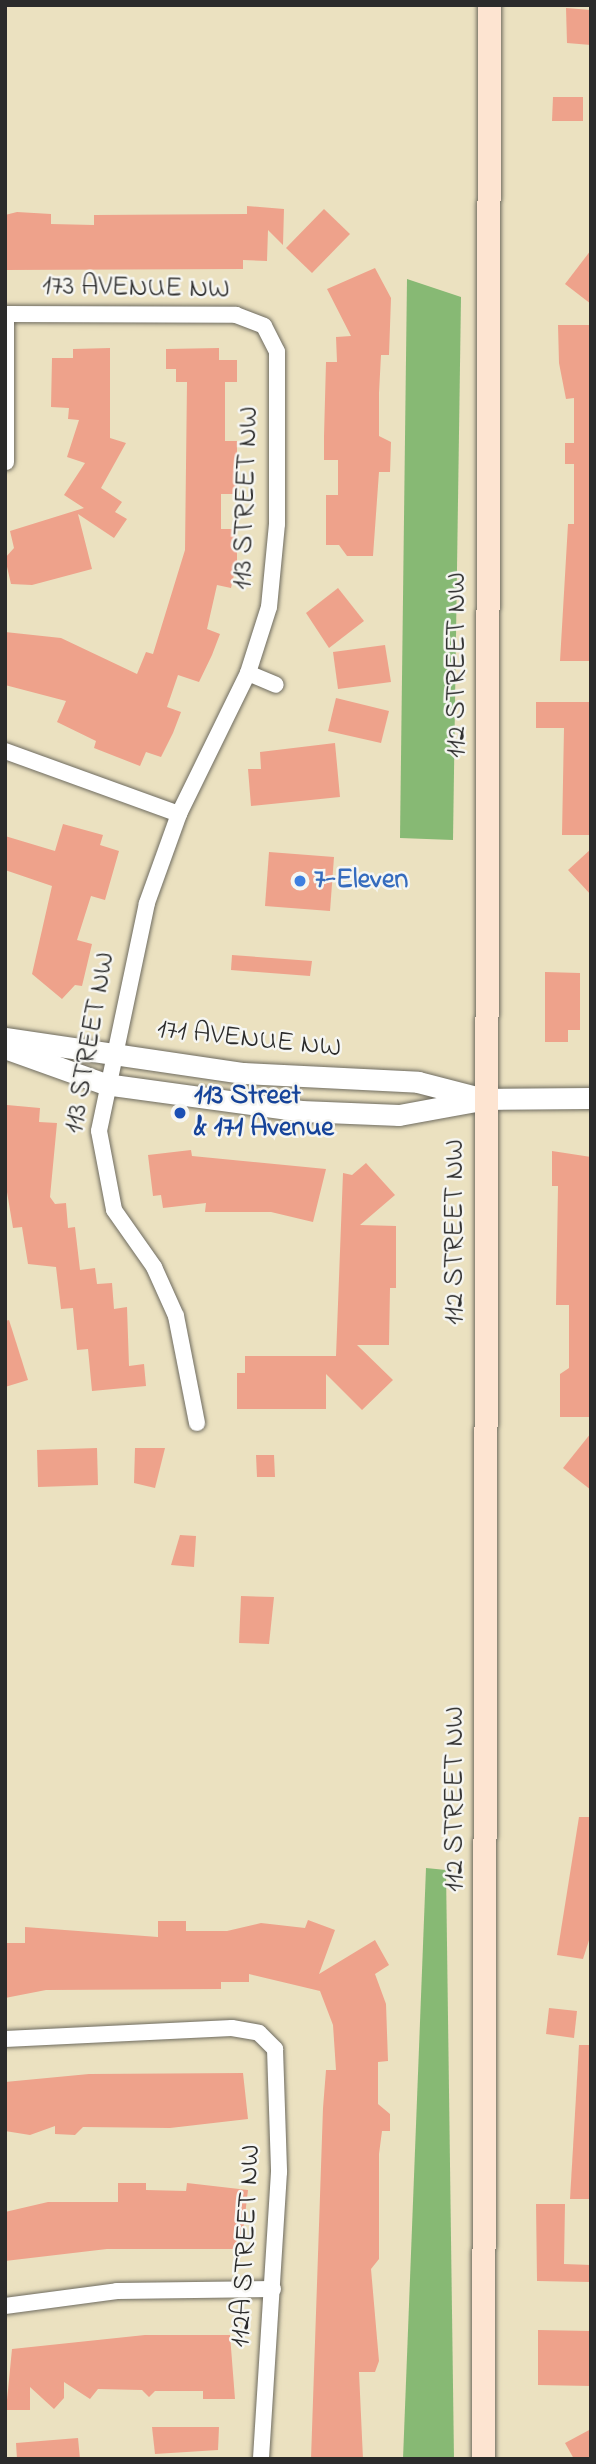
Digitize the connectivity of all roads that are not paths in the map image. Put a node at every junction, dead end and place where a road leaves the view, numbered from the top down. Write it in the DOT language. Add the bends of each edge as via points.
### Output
graph roads {
  1 [pos="489,5"];
  2 [pos="6,314"];
  3 [pos="264,326"];
  4 [pos="6,462"];
  5 [pos="248,673"];
  6 [pos="276,685"];
  7 [pos="5,751"];
  8 [pos="179,814"];
  9 [pos="5,1038"];
  10 [pos="5,1048"];
  11 [pos="112,1052"];
  12 [pos="106,1084"];
  13 [pos="591,1098"];
  14 [pos="486,1099"];
  15 [pos="197,1423"];
  16 [pos="5,2039"];
  17 [pos="273,2289"];
  18 [pos="5,2306"];
  19 [pos="261,2459"];
  20 [pos="483,2459"];
  1 -- 14 [label="main road, 112 STREET NW"];
  2 -- 3 [label="street, 173 AVENUE NW" via="236,315"];
  2 -- 4 [label="street"];
  3 -- 5 [label="street, 113 STREET NW" via="277,352 276,548 269,607"];
  5 -- 6 [label="street"];
  5 -- 8 [label="street, 113 STREET NW"];
  7 -- 8 [label="street"];
  8 -- 11 [label="street, 113 STREET NW" via="136,942"];
  9 -- 11 [label="street, 171 AVENUE NW"];
  10 -- 12 [label="street, 171 AVENUE NW"];
  11 -- 12 [label="street, 113 STREET NW"];
  11 -- 14 [label="street, 171 AVENUE NW" via="243,1073 418,1082"];
  12 -- 14 [label="street, 171 AVENUE NW" via="217,1103 399,1115"];
  12 -- 15 [label="street, 113 STREET NW" via="99,1130 106,1192 171,1300"];
  13 -- 14 [label="street, 171 AVENUE NW"];
  14 -- 20 [label="main road, 112 STREET NW"];
  16 -- 17 [label="street, 112A STREET NW" via="218,2028 268,2039 279,2070"];
  17 -- 18 [label="street" via="117,2291"];
  17 -- 19 [label="street, 112A STREET NW"];
}
